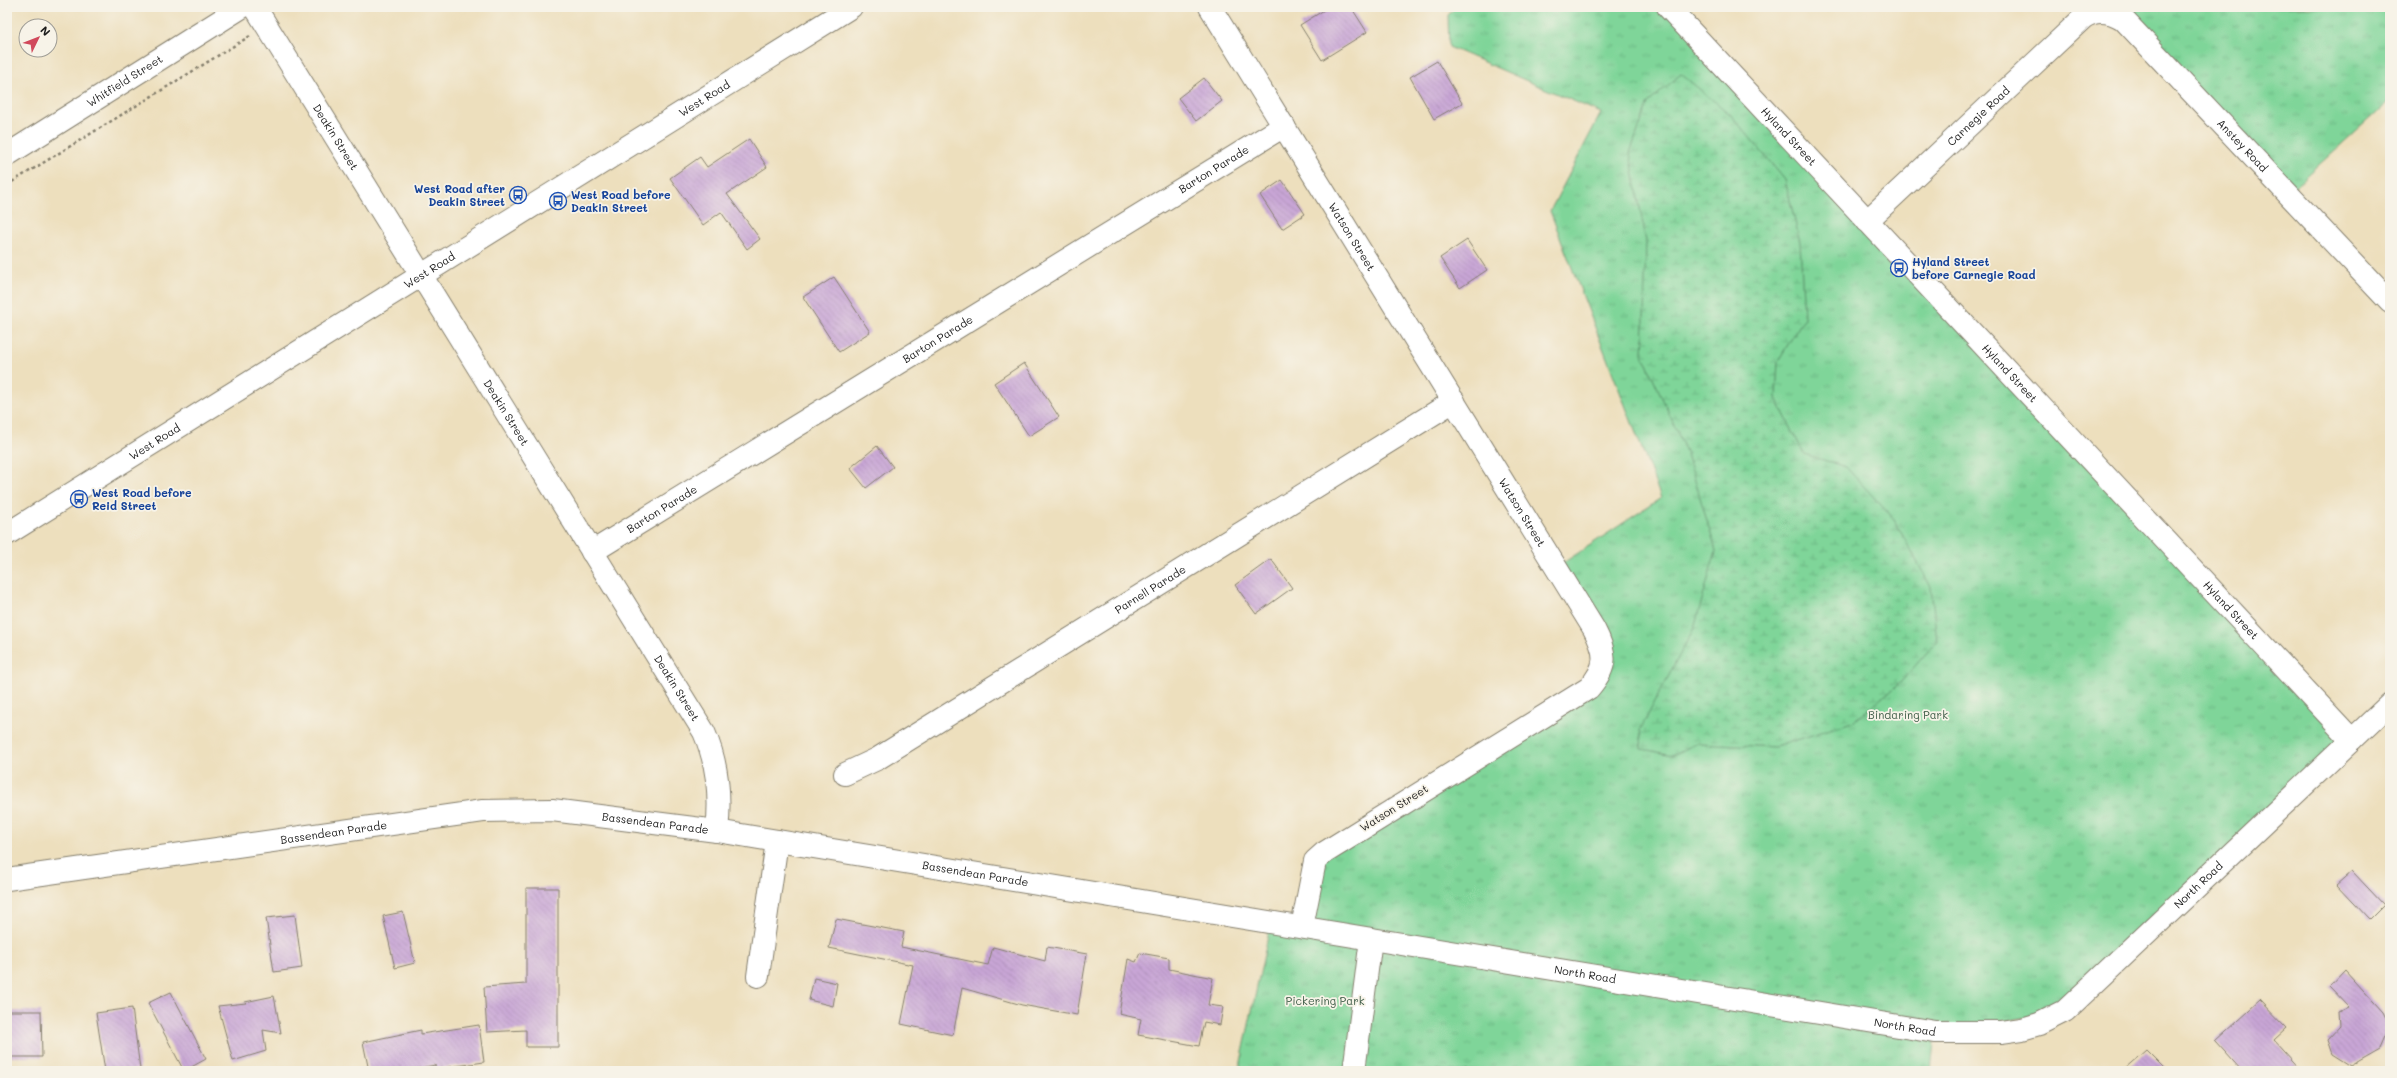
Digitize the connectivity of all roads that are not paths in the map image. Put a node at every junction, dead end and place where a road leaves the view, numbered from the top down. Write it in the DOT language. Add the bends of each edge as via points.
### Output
graph roads {
  1 [pos="242,7"];
  2 [pos="255,7"];
  3 [pos="851,7"];
  4 [pos="1210,7"];
  5 [pos="1668,7"];
  6 [pos="2089,10"];
  7 [pos="1284,126"];
  8 [pos="7,155"];
  9 [pos="1867,221"];
  10 [pos="421,275"];
  11 [pos="2390,302"];
  12 [pos="1454,401"];
  13 [pos="7,534"];
  14 [pos="592,552"];
  15 [pos="2390,704"];
  16 [pos="2352,740"];
  17 [pos="845,774"];
  18 [pos="717,831"];
  19 [pos="777,841"];
  20 [pos="7,879"];
  21 [pos="1302,927"];
  22 [pos="1371,939"];
  23 [pos="758,976"];
  24 [pos="1354,1071"];
  1 -- 8 [label="street, Whitfield Street"];
  2 -- 10 [label="street, Deakin Street"];
  3 -- 10 [label="street, West Road"];
  4 -- 7 [label="street, Watson Street"];
  5 -- 9 [label="street, Hyland Street"];
  6 -- 9 [label="street, Carnegie Road"];
  6 -- 11 [label="street, Anstey Road" via="2106,12 2123,19"];
  7 -- 12 [label="street, Watson Street"];
  7 -- 14 [label="street, Barton Parade"];
  9 -- 16 [label="street, Hyland Street"];
  10 -- 13 [label="street, West Road"];
  10 -- 14 [label="street, Deakin Street"];
  12 -- 17 [label="street, Parnell Parade" via="877,759"];
  12 -- 21 [label="street, Watson Street" via="1594,629 1603,646 1605,660 1600,676 1589,688 1324,853 1315,862"];
  14 -- 18 [label="street, Deakin Street" via="704,732 713,752 718,781"];
  15 -- 16 [label="street, North Road"];
  16 -- 22 [label="street, North Road" via="2065,1011 2022,1029 2001,1032 1935,1032"];
  18 -- 19 [label="street, Bassendean Parade"];
  18 -- 20 [label="street, Bassendean Parade" via="552,810 483,811"];
  19 -- 21 [label="street, Bassendean Parade"];
  19 -- 23 [label="street"];
  21 -- 22 [label="street, North Road"];
  22 -- 24 [label="street"];
}
